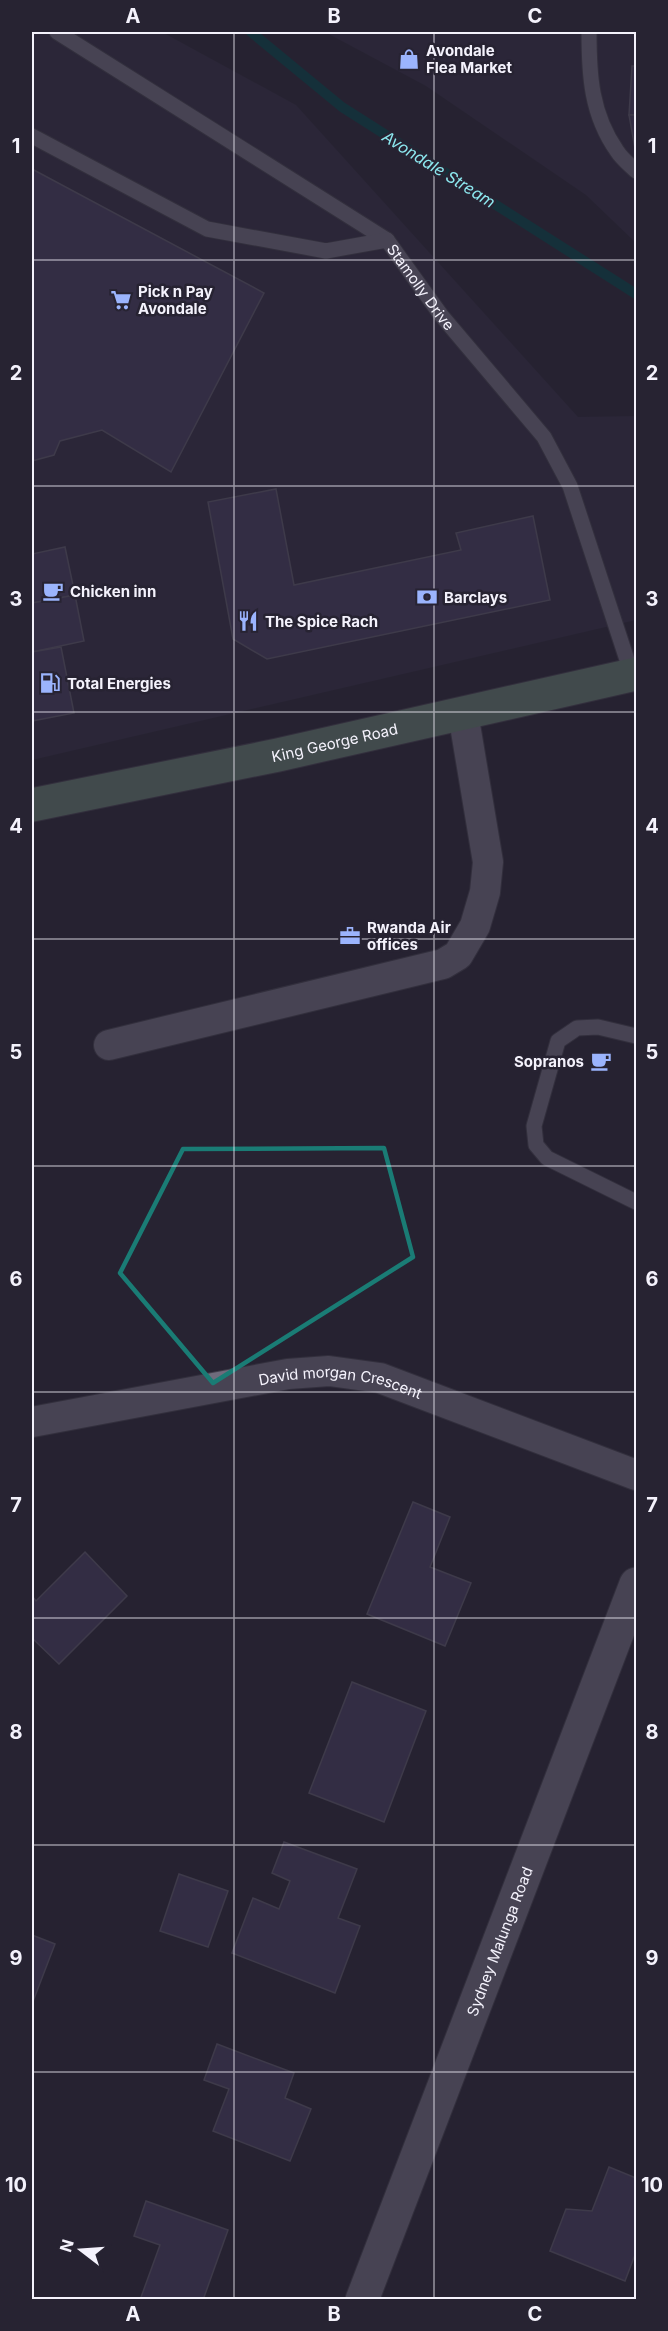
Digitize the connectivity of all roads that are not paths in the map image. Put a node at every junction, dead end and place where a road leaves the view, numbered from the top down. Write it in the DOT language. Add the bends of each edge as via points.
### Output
graph roads {
  1 [pos="57,32"];
  2 [pos="589,32"];
  3 [pos="32,136"];
  4 [pos="636,171"];
  5 [pos="387,240"];
  6 [pos="634,675"];
  7 [pos="463,713"];
  8 [pos="32,805"];
  9 [pos="636,1036"];
  10 [pos="109,1045"];
  11 [pos="636,1202"];
  12 [pos="32,1422"];
  13 [pos="636,1475"];
  14 [pos="636,1584"];
  15 [pos="362,2300"];
  1 -- 5 [label="lane, Stamolly Drive"];
  2 -- 4 [label="lane" via="589,76 599,117 617,152"];
  3 -- 5 [label="lane" via="207,229 326,251"];
  5 -- 6 [label="lane, Stamolly Drive" via="441,315 544,437 570,486"];
  6 -- 7 [label="main road, King George Road"];
  7 -- 8 [label="main road, King George Road"];
  7 -- 10 [label="street" via="488,862 485,892 475,926 458,955 443,964"];
  9 -- 11 [label="lane" via="598,1027 577,1028 558,1041 534,1126 536,1145 547,1158"];
  12 -- 13 [label="street, David morgan Crescent" via="288,1374 329,1371 380,1378"];
  14 -- 15 [label="street, Sydney Malunga Road"];
}
